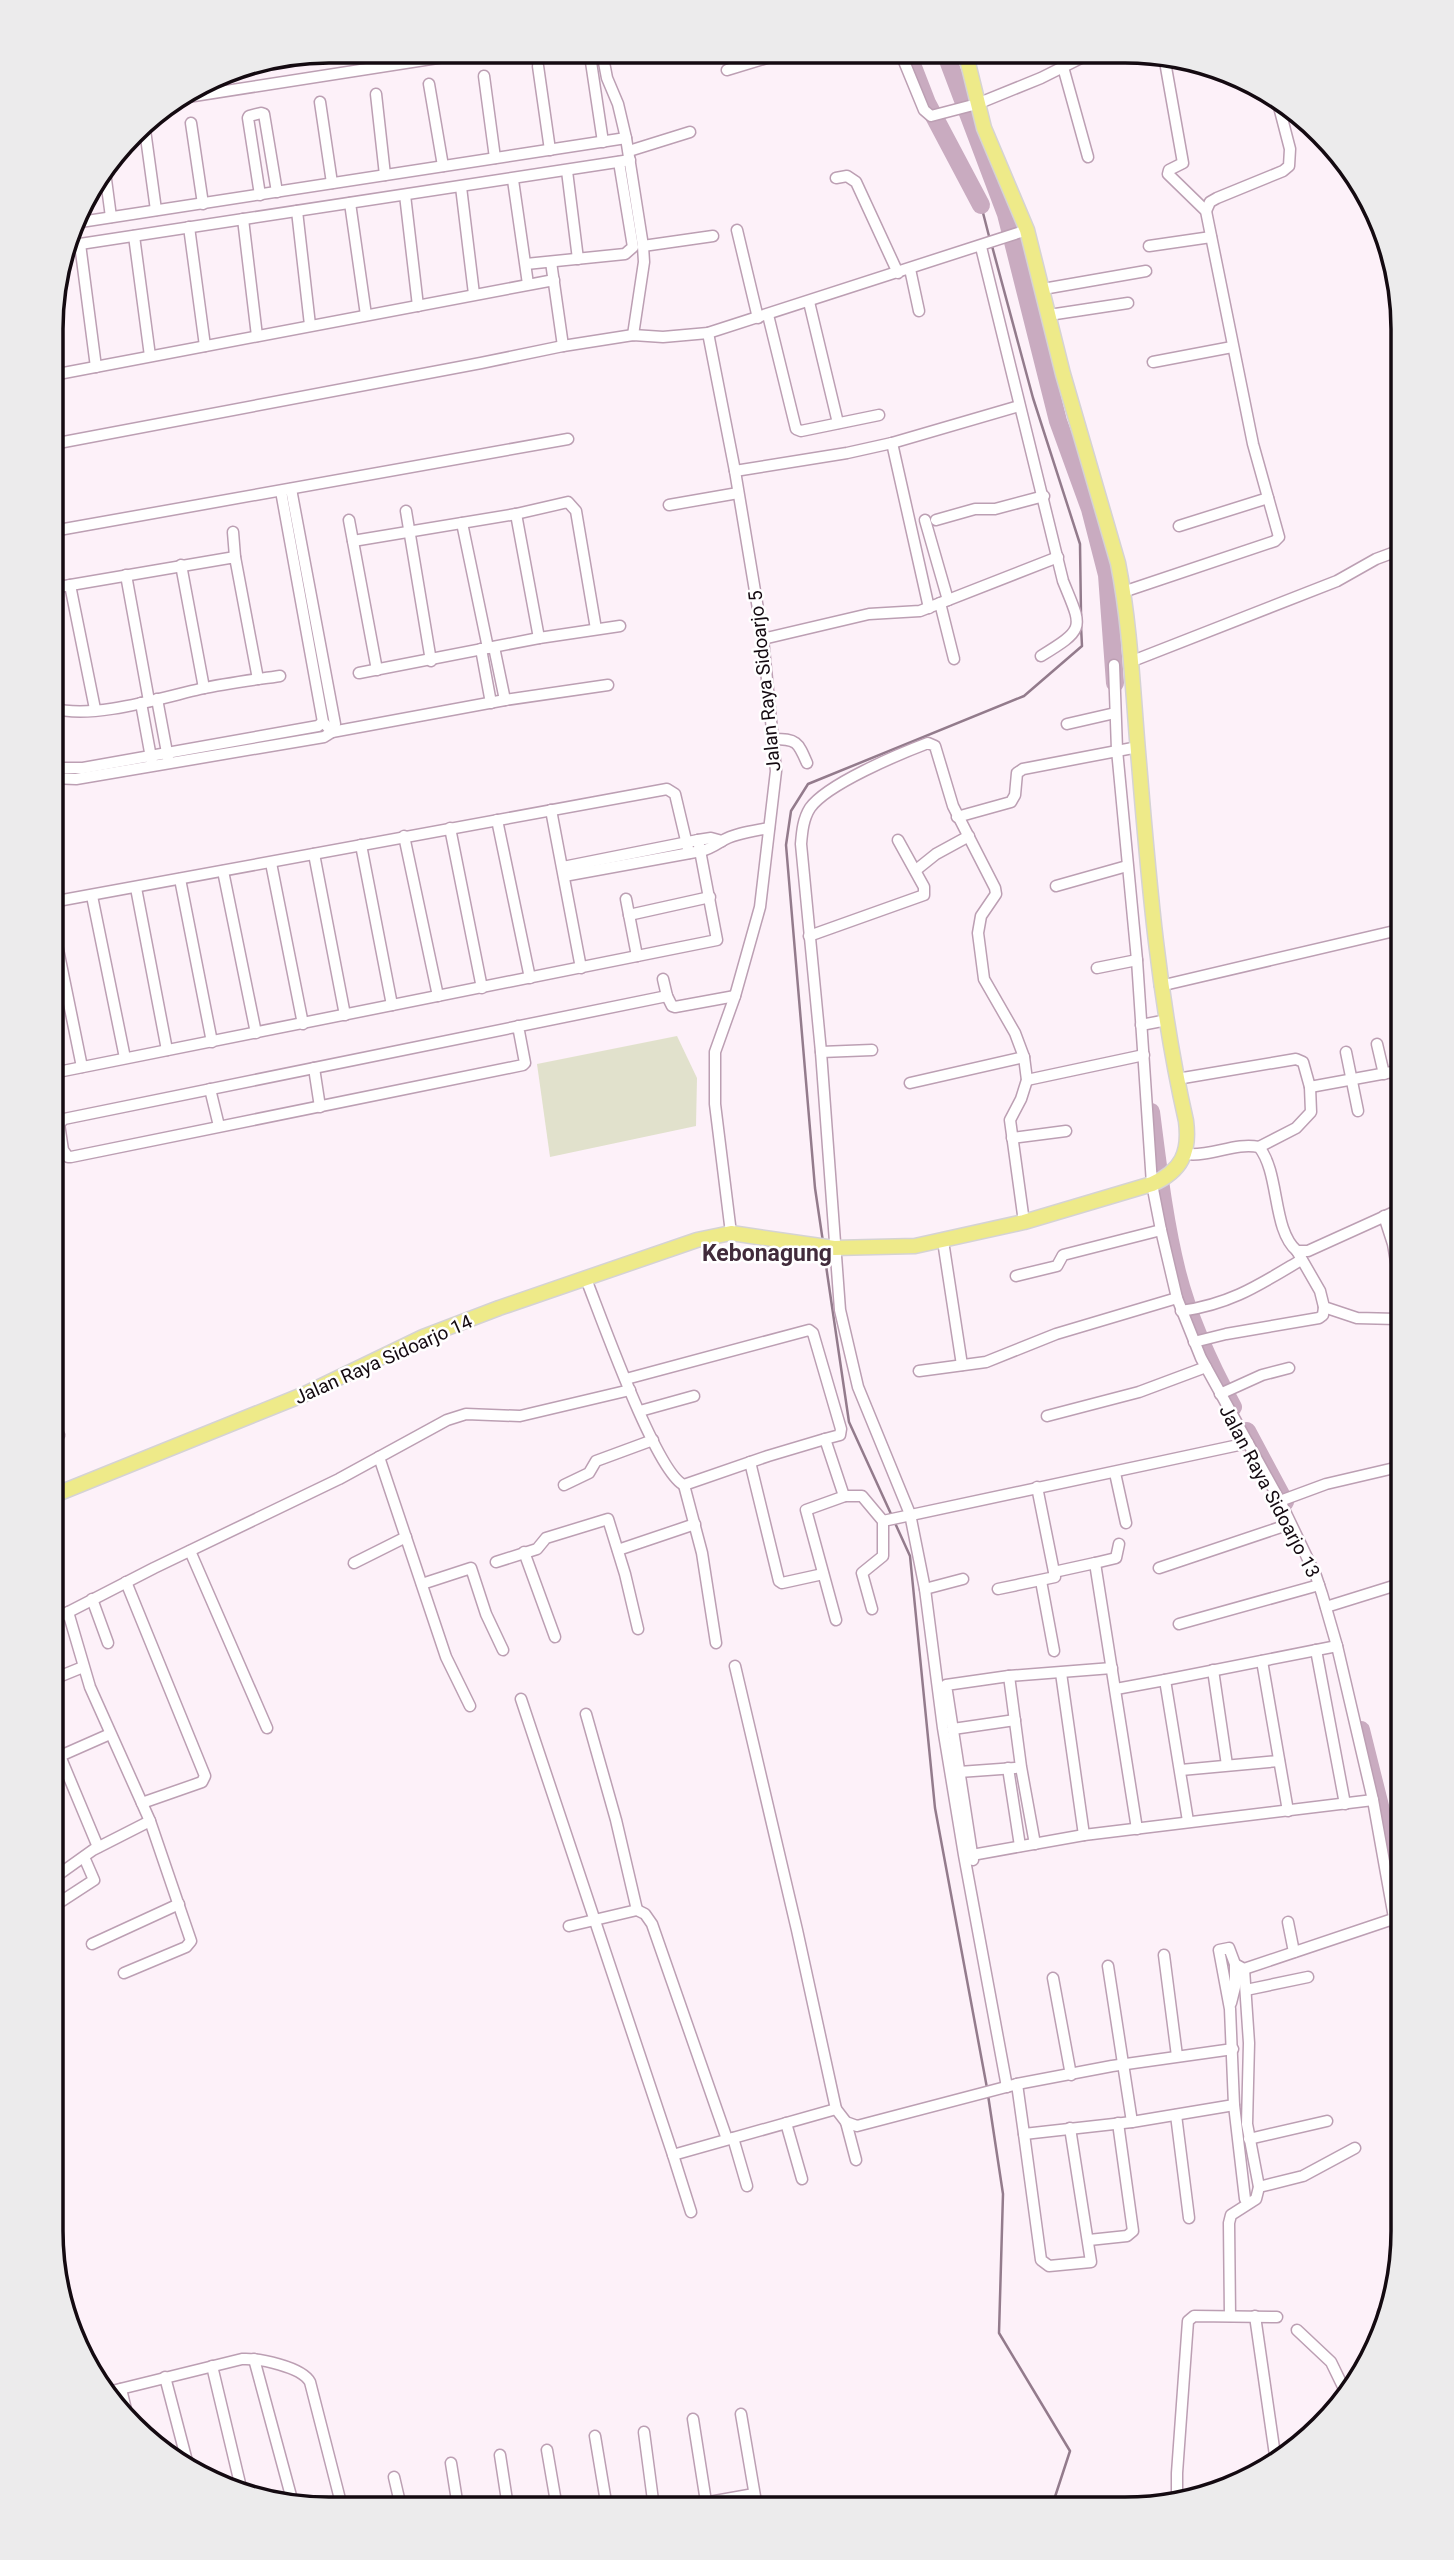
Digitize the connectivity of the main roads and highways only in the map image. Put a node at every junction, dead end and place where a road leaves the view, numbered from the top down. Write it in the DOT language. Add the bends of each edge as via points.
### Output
graph roads {
  1 [pos="967,63"];
  2 [pos="63,1492"];
  1 -- 2 [label="main road, Jalan Raya Sidoarjo 14" via="973,105 1025,231 1043,289 1123,592 1130,662 1126,749 1135,844 1163,1021 1188,1135 1186,1154 1158,1180 1024,1222 943,1241 901,1247 831,1247 731,1233 696,1240 424,1337 305,1394"];
}
